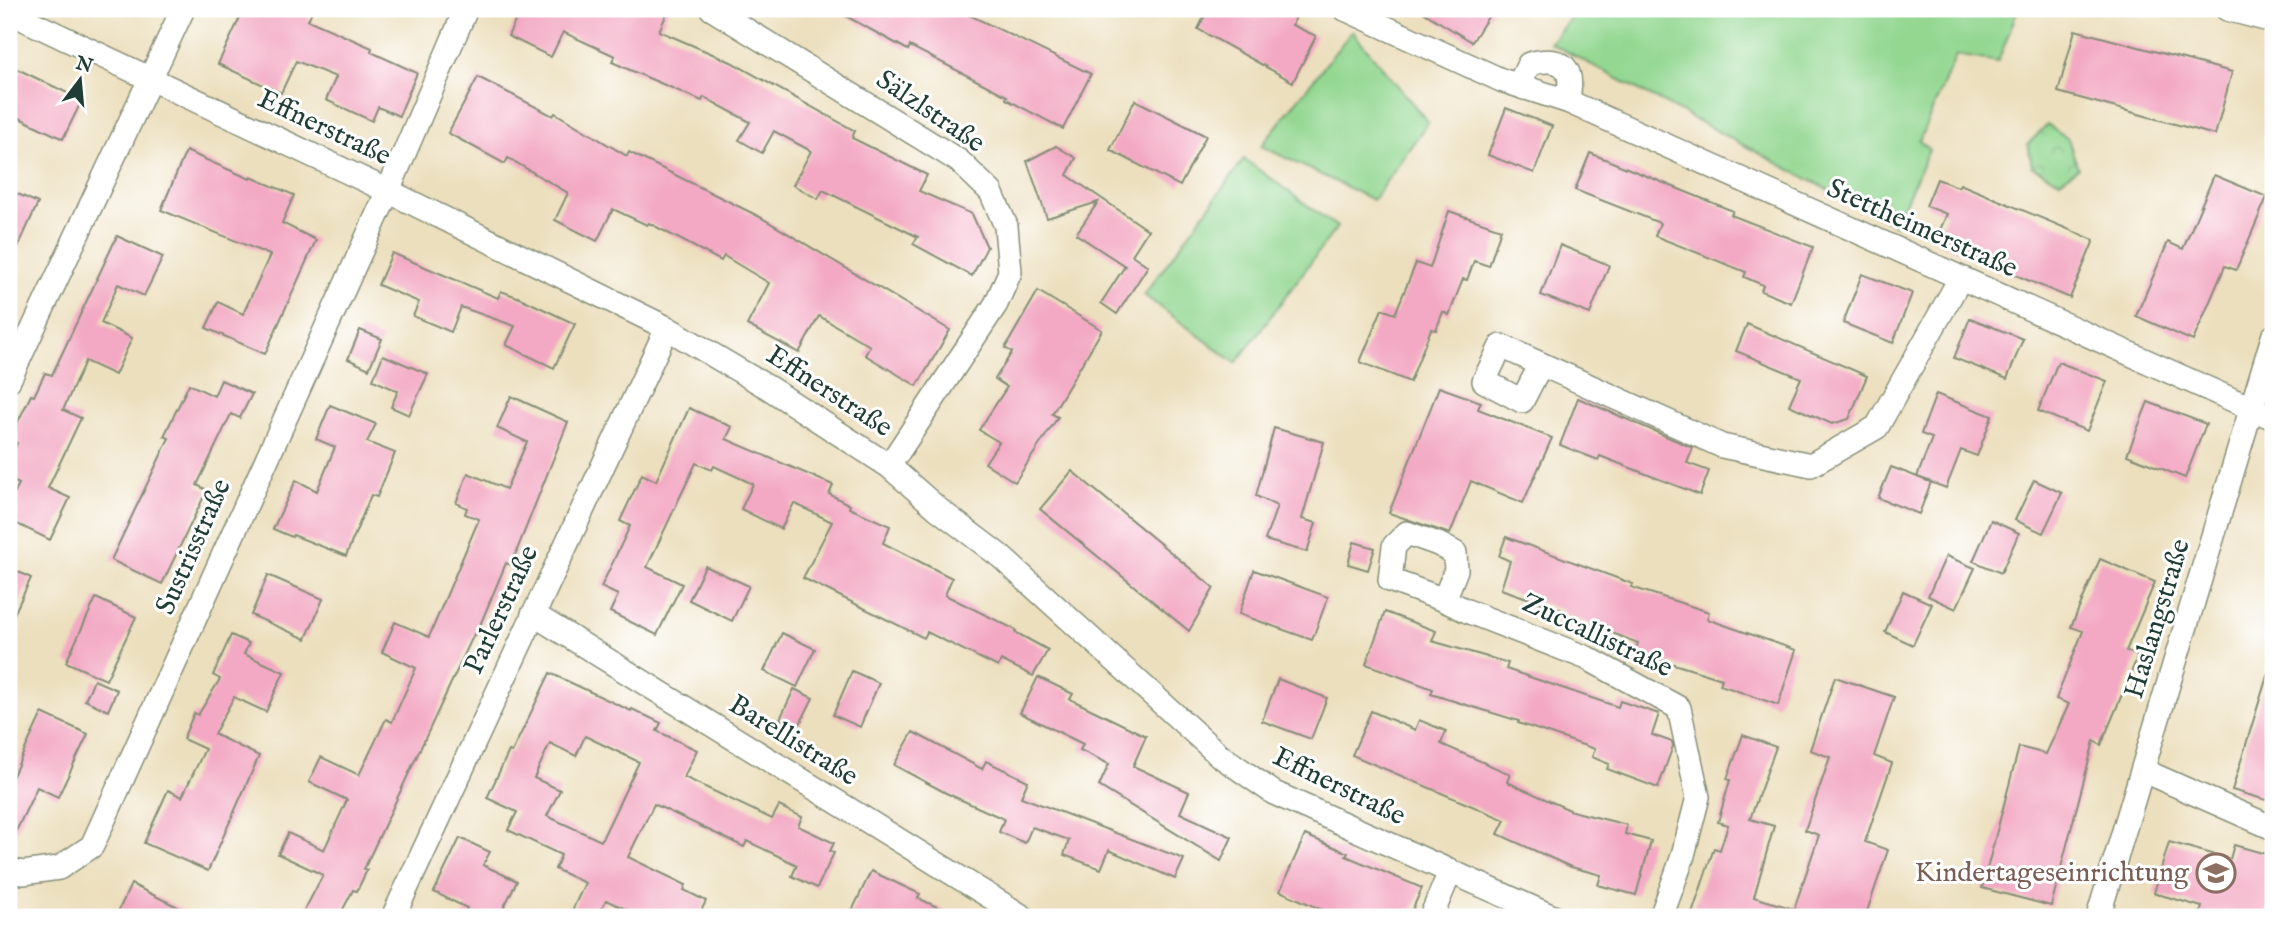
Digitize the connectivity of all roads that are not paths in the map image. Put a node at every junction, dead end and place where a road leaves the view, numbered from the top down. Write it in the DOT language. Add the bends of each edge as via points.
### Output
graph roads {
  1 [pos="183,9"];
  2 [pos="466,9"];
  3 [pos="712,9"];
  4 [pos="2227,9"];
  5 [pos="1357,11"];
  6 [pos="9,12"];
  7 [pos="2273,21"];
  8 [pos="152,79"];
  9 [pos="1524,88"];
  10 [pos="1567,101"];
  11 [pos="388,191"];
  12 [pos="1959,279"];
  13 [pos="667,328"];
  14 [pos="2273,337"];
  15 [pos="1540,366"];
  16 [pos="9,380"];
  17 [pos="2251,410"];
  18 [pos="2273,418"];
  19 [pos="889,466"];
  20 [pos="1444,600"];
  21 [pos="533,614"];
  22 [pos="2144,771"];
  23 [pos="2273,828"];
  24 [pos="9,870"];
  25 [pos="1450,872"];
  26 [pos="393,917"];
  27 [pos="1023,917"];
  28 [pos="1431,917"];
  29 [pos="1553,917"];
  30 [pos="1661,917"];
  31 [pos="2098,917"];
  1 -- 8 [label="street"];
  2 -- 11 [label="street"];
  3 -- 19 [label="street, Sälzlstraße" via="959,161 991,192 1006,226 1010,272 996,304"];
  4 -- 7 [label="street"];
  5 -- 9 [label="street, Stettheimerstraße"];
  6 -- 8 [label="street, Effnerstraße"];
  8 -- 11 [label="street, Effnerstraße"];
  8 -- 16 [label="street"];
  9 -- 10 [label="street, Stettheimerstraße"];
  9 -- 10 [label="street" via="1529,64 1559,62 1572,83"];
  10 -- 12 [label="street, Stettheimerstraße"];
  11 -- 13 [label="street, Effnerstraße"];
  11 -- 24 [label="street, Sustrisstraße" via="92,846 59,868 23,873"];
  12 -- 15 [label="street" via="1877,427 1811,465 1722,446"];
  12 -- 17 [label="street, Stettheimerstraße"];
  13 -- 19 [label="street, Effnerstraße"];
  13 -- 21 [label="street, Parlerstraße"];
  14 -- 17 [label="street, Haslangstraße"];
  17 -- 18 [label="street, Stettheimerstraße"];
  17 -- 22 [label="street, Haslangstraße"];
  19 -- 25 [label="street, Effnerstraße" via="1000,556 1219,755 1275,793"];
  20 -- 30 [label="street, Zuccallistraße" via="1587,659 1679,708 1698,797"];
  21 -- 26 [label="street, Parlerstraße"];
  21 -- 27 [label="street, Barellistraße"];
  22 -- 23 [label="street"];
  22 -- 31 [label="street, Haslangstraße"];
  25 -- 28 [label="street"];
  25 -- 29 [label="street, Effnerstraße"];
}
